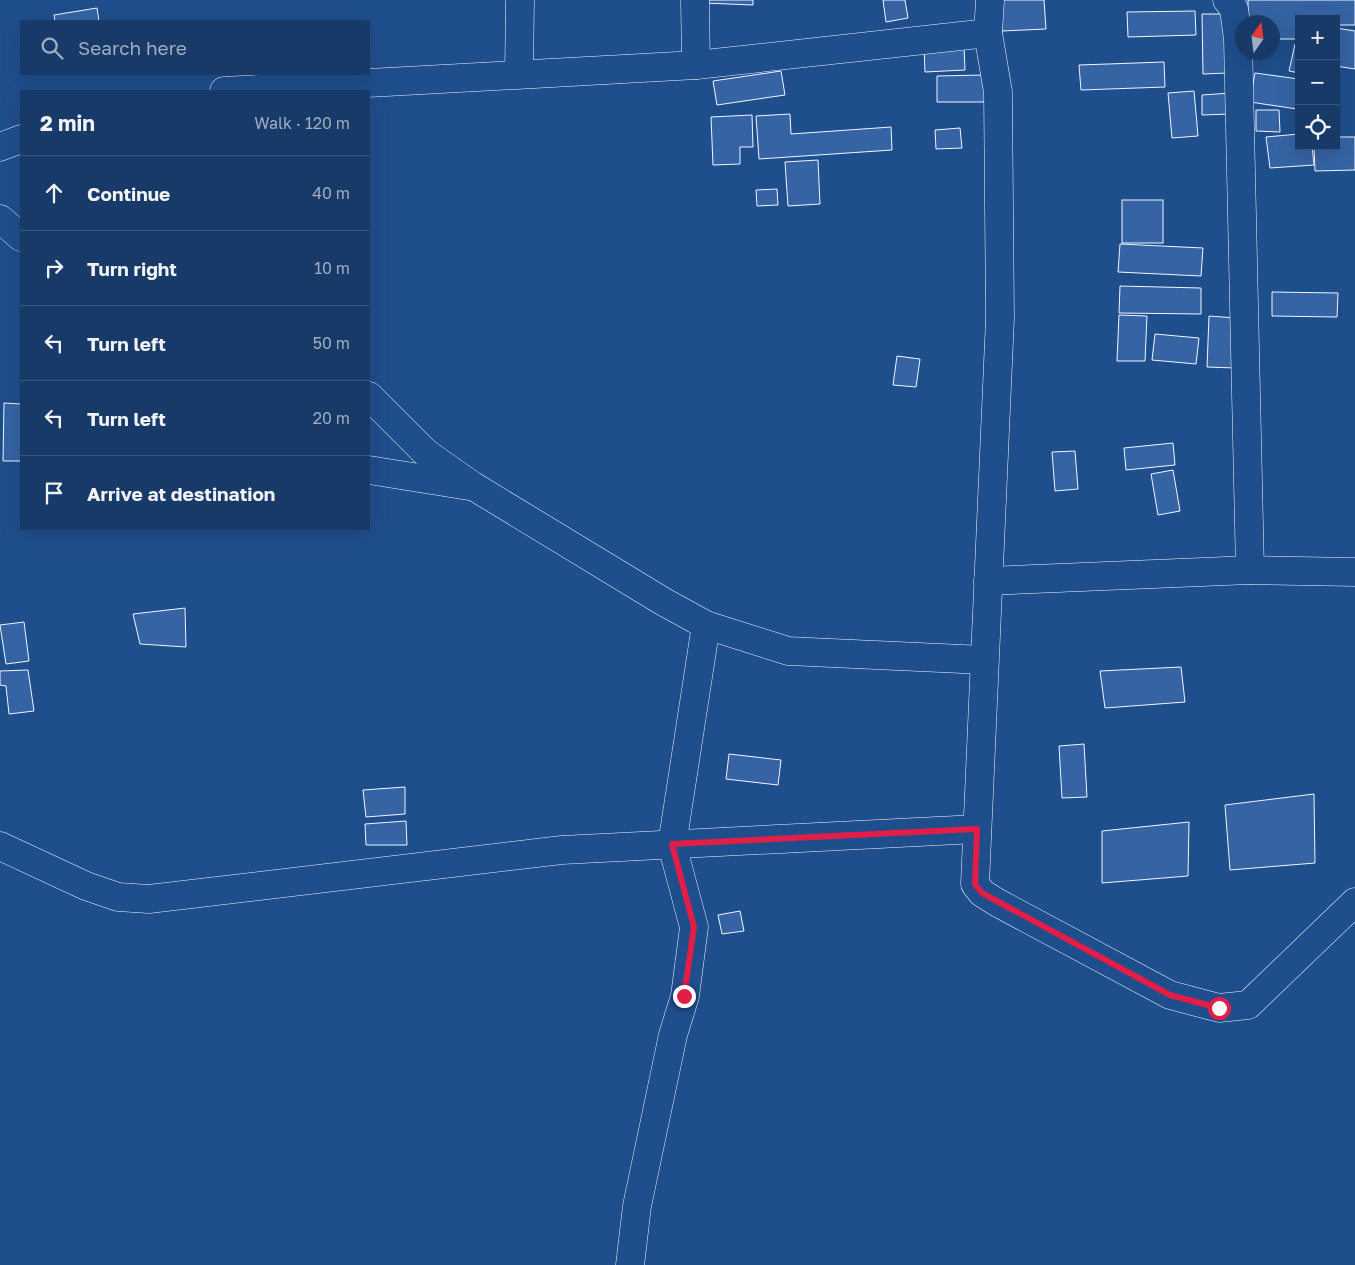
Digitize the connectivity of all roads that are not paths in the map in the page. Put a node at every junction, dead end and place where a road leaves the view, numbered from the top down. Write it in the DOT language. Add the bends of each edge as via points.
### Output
graph roads {
  1 [pos="520,0"];
  2 [pos="695,0"];
  3 [pos="990,0"];
  4 [pos="1227,0"];
  5 [pos="988,33"];
  6 [pos="696,64"];
  7 [pos="519,74"];
  8 [pos="253,90"];
  9 [pos="20,140"];
  10 [pos="0,146"];
  11 [pos="0,218"];
  12 [pos="20,236"];
  13 [pos="370,397"];
  14 [pos="370,470"];
  15 [pos="473,486"];
  16 [pos="1250,570"];
  17 [pos="1355,572"];
  18 [pos="988,581"];
  19 [pos="706,625"];
  20 [pos="984,660"];
  21 [pos="977,829"];
  22 [pos="672,844"];
  23 [pos="0,846"];
  24 [pos="1355,902"];
  25 [pos="630,1265"];
  1 -- 7 [label="street"];
  2 -- 6 [label="street"];
  3 -- 5 [label="street"];
  4 -- 16 [label="street" via="1234,9 1238,39"];
  5 -- 6 [label="street"];
  5 -- 18 [label="street" via="998,92 1000,298"];
  6 -- 7 [label="street"];
  7 -- 8 [label="street"];
  9 -- 10 [label="street"];
  11 -- 12 [label="street"];
  13 -- 15 [label="street" via="426,453"];
  14 -- 15 [label="street"];
  15 -- 19 [label="street"];
  16 -- 17 [label="street"];
  16 -- 18 [label="street"];
  18 -- 20 [label="street"];
  19 -- 20 [label="street" via="788,651"];
  19 -- 22 [label="street"];
  20 -- 21 [label="street"];
  21 -- 22 [label="street"];
  21 -- 24 [label="street" via="975,884 982,893 1170,995 1219,1008 1248,1005"];
  22 -- 23 [label="street" via="562,850 149,899 118,897 86,886"];
  22 -- 25 [label="street" via="694,927 684,996 637,1206"];
}
